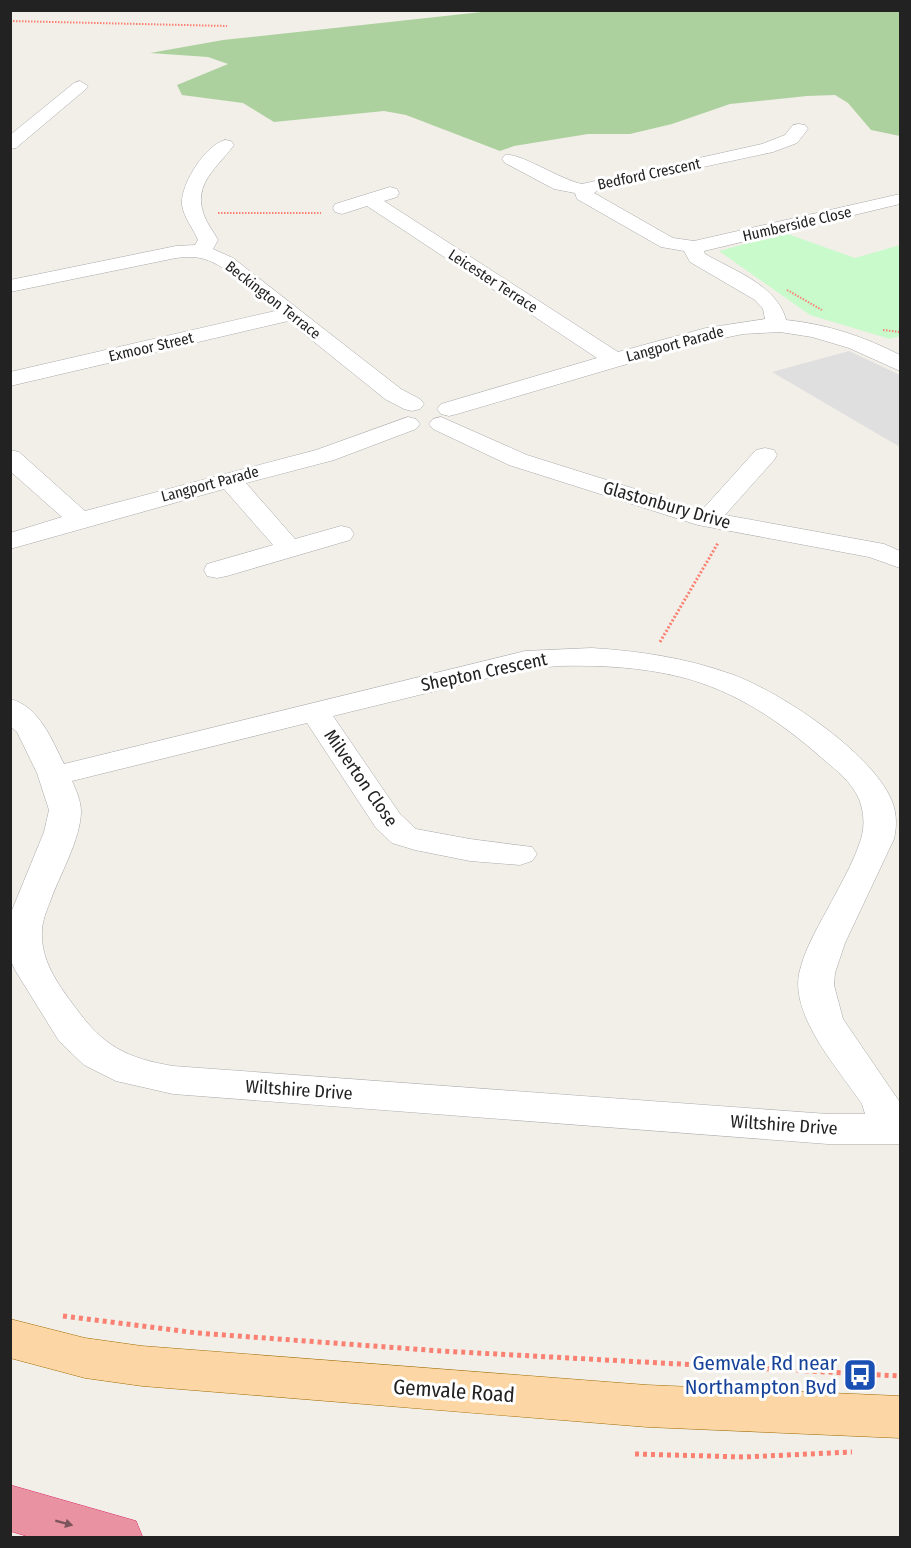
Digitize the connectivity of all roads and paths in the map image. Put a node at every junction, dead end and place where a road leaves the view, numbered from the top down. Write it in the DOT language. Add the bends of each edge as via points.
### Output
graph roads {
  1 [pos="10,21"];
  2 [pos="227,26"];
  3 [pos="80,86"];
  4 [pos="799,129"];
  5 [pos="10,144"];
  6 [pos="225,145"];
  7 [pos="511,159"];
  8 [pos="585,190"];
  9 [pos="392,192"];
  10 [pos="900,199"];
  11 [pos="371,201"];
  12 [pos="342,208"];
  13 [pos="195,215"];
  14 [pos="694,247"];
  15 [pos="201,252"];
  16 [pos="12,283"];
  17 [pos="752,288"];
  18 [pos="292,314"];
  19 [pos="830,314"];
  20 [pos="777,326"];
  21 [pos="882,330"];
  22 [pos="900,332"];
  23 [pos="615,360"];
  24 [pos="900,364"];
  25 [pos="10,379"];
  26 [pos="410,414"];
  27 [pos="445,416"];
  28 [pos="765,455"];
  29 [pos="10,458"];
  30 [pos="229,479"];
  31 [pos="80,520"];
  32 [pos="718,522"];
  33 [pos="341,534"];
  34 [pos="10,541"];
  35 [pos="290,549"];
  36 [pos="900,560"];
  37 [pos="217,570"];
  38 [pos="650,661"];
  39 [pos="10,708"];
  40 [pos="314,710"];
  41 [pos="53,776"];
  42 [pos="520,854"];
  43 [pos="17,927"];
  44 [pos="895,1129"];
  45 [pos="59,1315"];
  46 [pos="10,1338"];
  47 [pos="900,1376"];
  48 [pos="900,1417"];
  49 [pos="860,1451"];
  50 [pos="635,1454"];
  51 [pos="10,1508"];
  52 [pos="118,1538"];
  1 -- 2 [label="path"];
  3 -- 5 [label="street"];
  4 -- 8 [label="street, Bedford Crescent" via="791,139 766,148"];
  6 -- 13 [label="street" via="196,180 192,198"];
  7 -- 8 [label="street" via="561,185"];
  8 -- 14 [label="street, Bedford Crescent" via="589,200 662,240"];
  9 -- 11 [label="street"];
  10 -- 14 [label="street, Humberside Close"];
  11 -- 12 [label="street"];
  11 -- 23 [label="street, Leicester Terrace"];
  12 -- 13 [label="path" via="323,213"];
  13 -- 15 [label="street" via="208,240"];
  14 -- 17 [label="street" via="697,258"];
  15 -- 16 [label="street, Beckington Terrace" via="176,252"];
  15 -- 18 [label="street, Beckington Terrace" via="220,258"];
  17 -- 19 [label="path" via="775,283"];
  17 -- 20 [label="street" via="773,308"];
  18 -- 25 [label="street, Exmoor Street"];
  18 -- 26 [label="street, Beckington Terrace" via="393,394"];
  20 -- 23 [label="street, Langport Parade" via="714,333"];
  20 -- 24 [label="street, Langport Parade" via="842,336"];
  21 -- 22 [label="path"];
  23 -- 27 [label="street, Langport Parade"];
  26 -- 27 [label="street" via="425,427"];
  26 -- 30 [label="street, Langport Parade" via="325,454"];
  27 -- 32 [label="street, Glastonbury Drive" via="518,460"];
  28 -- 32 [label="street"];
  29 -- 31 [label="street"];
  30 -- 31 [label="street, Langport Parade"];
  30 -- 35 [label="street"];
  31 -- 34 [label="street, Langport Parade"];
  32 -- 36 [label="street, Glastonbury Drive" via="875,550"];
  32 -- 38 [label="path"];
  33 -- 35 [label="street"];
  35 -- 37 [label="street"];
  38 -- 40 [label="street, Shepton Crescent" via="599,656 525,660"];
  38 -- 44 [label="street, Shepton Crescent" via="720,681 783,712 853,769 874,794 879,808 879,836 822,957 816,984 824,1018"];
  39 -- 41 [label="street, Wiltshire Drive" via="30,728"];
  40 -- 41 [label="street, Shepton Crescent"];
  40 -- 42 [label="street, Milverton Close" via="388,821 404,836 470,850"];
  41 -- 43 [label="street, Wiltshire Drive" via="63,799 65,819"];
  43 -- 44 [label="street, Wiltshire Drive" via="26,957 66,1025 88,1051 138,1074 173,1080 828,1129"];
  45 -- 47 [label="path" via="197,1333 441,1351"];
  46 -- 48 [label="main road, Gemvale Road" via="85,1358 142,1366 646,1406"];
  49 -- 50 [label="path" via="783,1458"];
  51 -- 52 [label="highway, one-way"];
}
